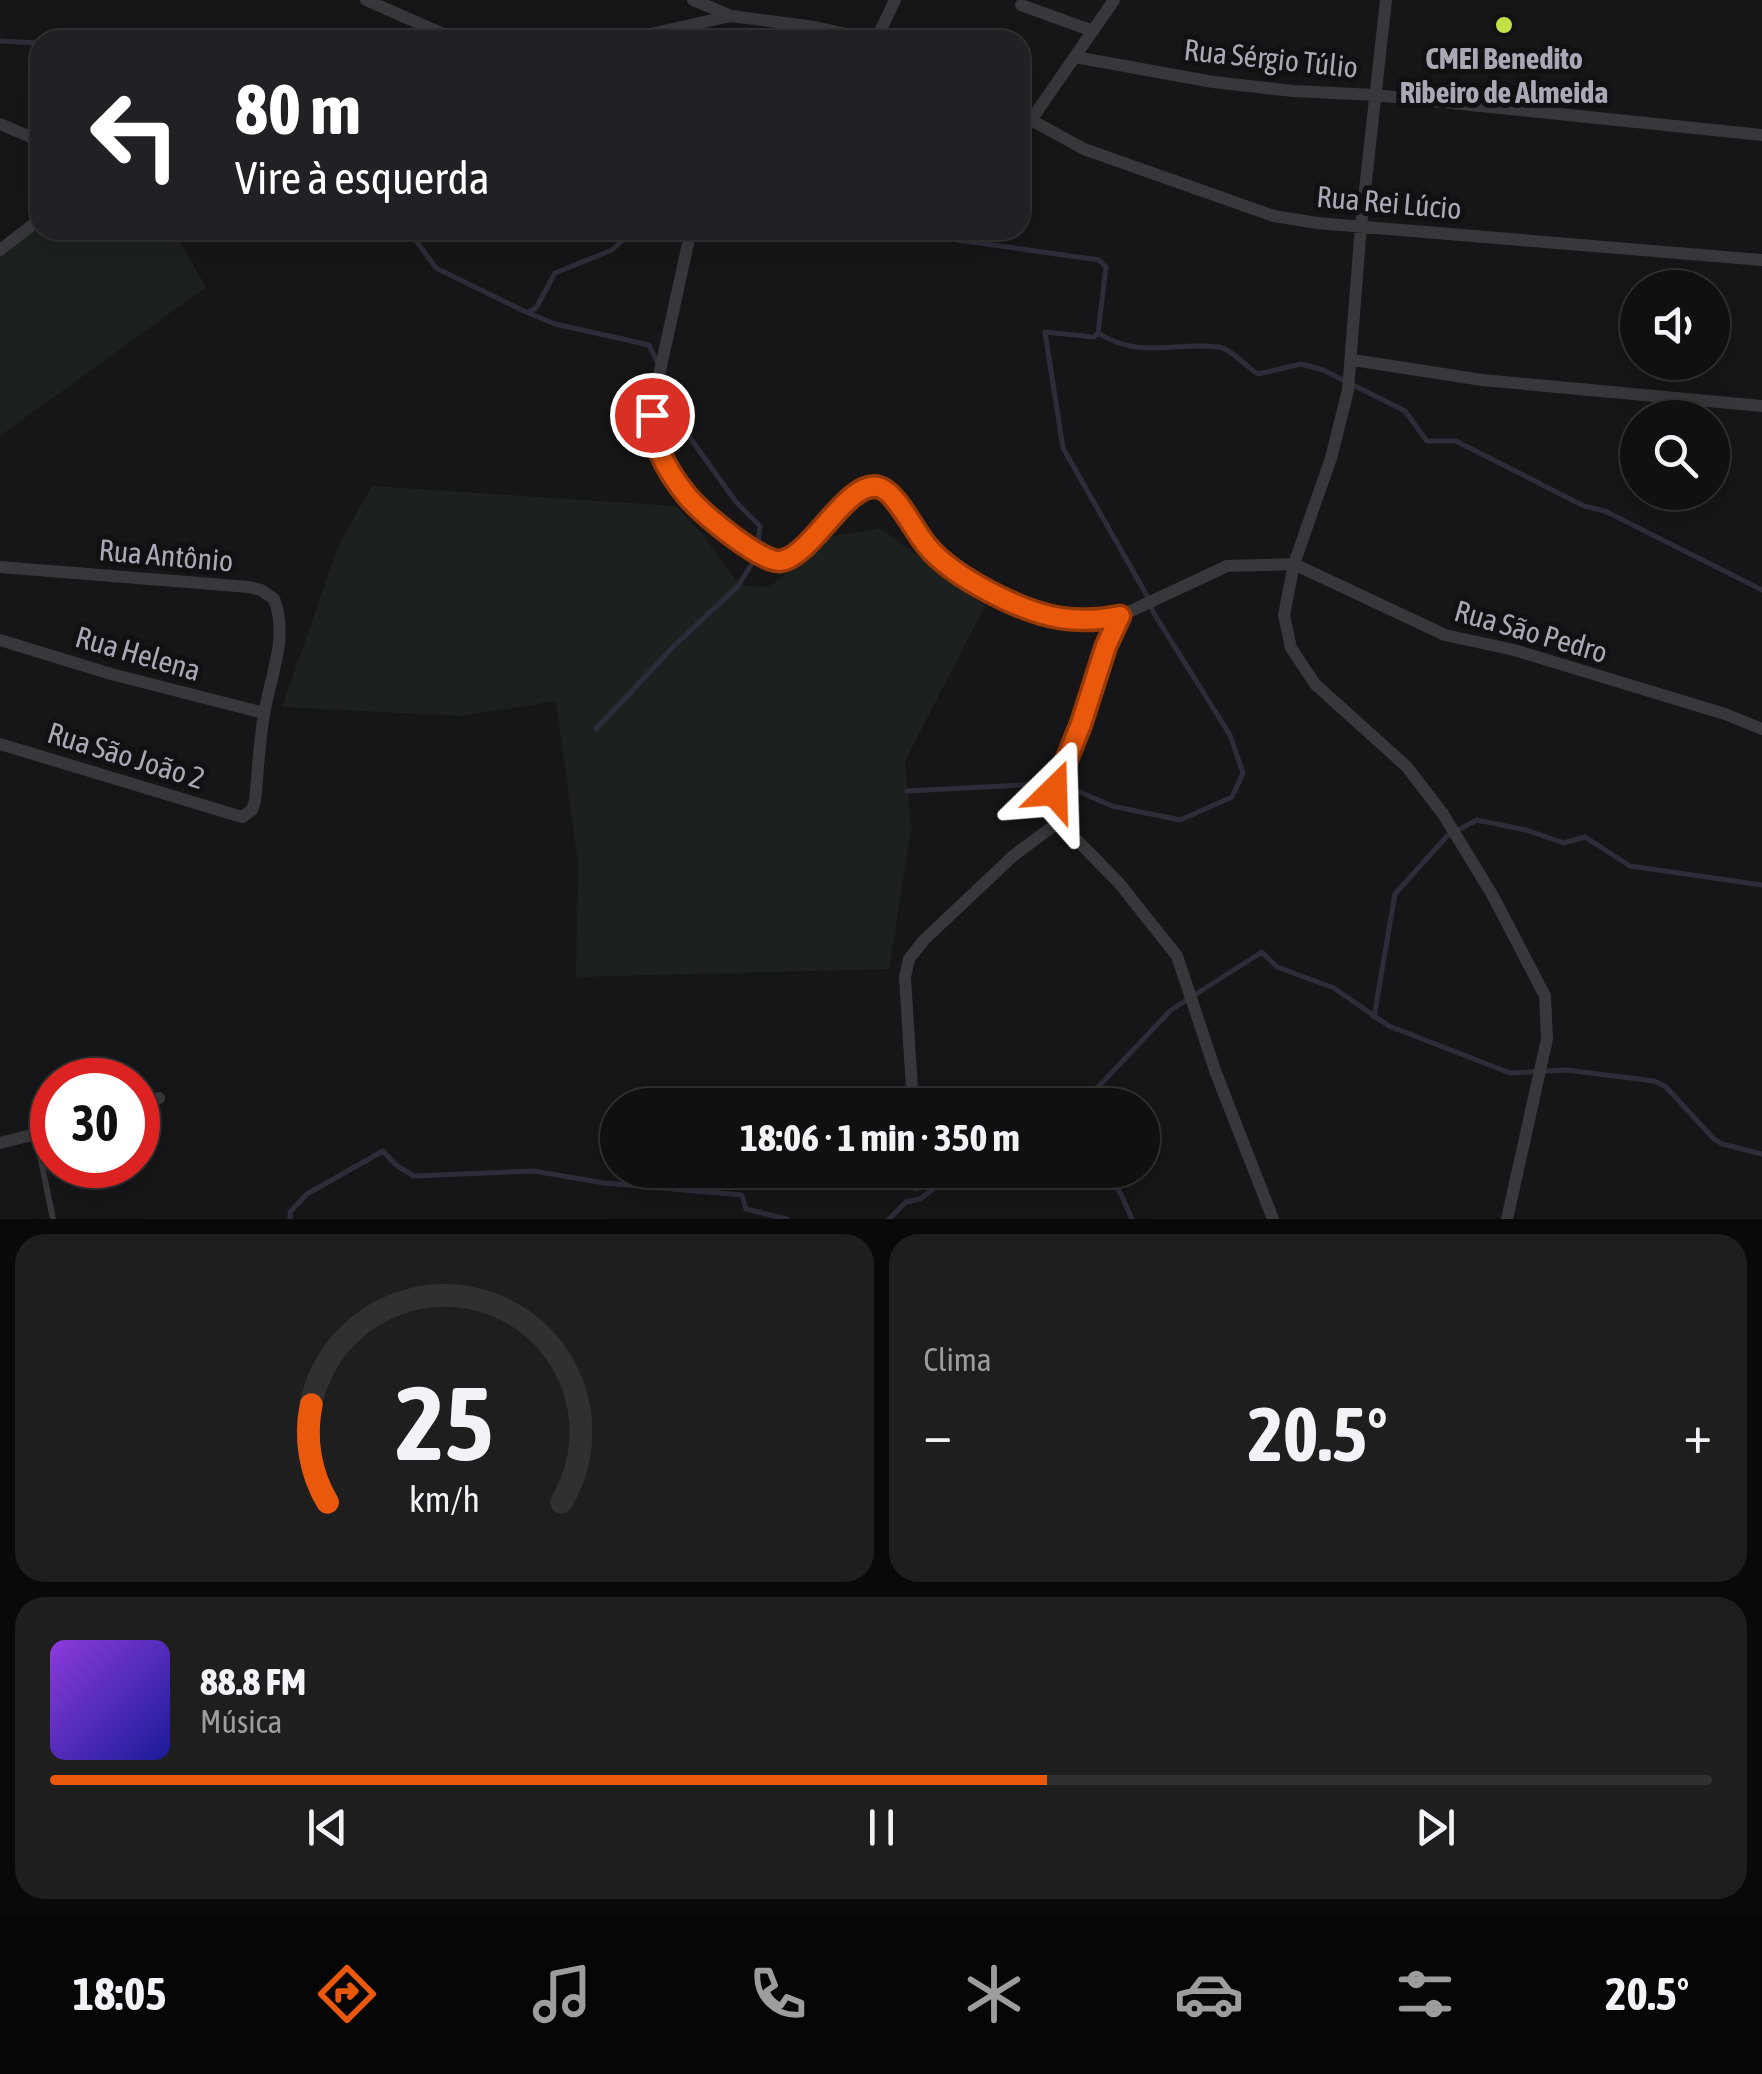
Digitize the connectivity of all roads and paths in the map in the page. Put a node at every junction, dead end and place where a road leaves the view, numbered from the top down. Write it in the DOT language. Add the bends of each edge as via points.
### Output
graph roads {
  1 [pos="366,0"];
  2 [pos="693,0"];
  3 [pos="895,0"];
  4 [pos="1114,0"];
  5 [pos="1386,0"];
  6 [pos="1021,4"];
  7 [pos="731,16"];
  8 [pos="434,30"];
  9 [pos="669,30"];
  10 [pos="829,30"];
  11 [pos="880,30"];
  12 [pos="1092,31"];
  13 [pos="1075,57"];
  14 [pos="1375,96"];
  15 [pos="1030,112"];
  16 [pos="1030,119"];
  17 [pos="0,124"];
  18 [pos="1762,136"];
  19 [pos="30,137"];
  20 [pos="1361,226"];
  21 [pos="30,227"];
  22 [pos="689,240"];
  23 [pos="2,251"];
  24 [pos="1762,260"];
  25 [pos="1352,360"];
  26 [pos="1756,406"];
  27 [pos="1294,564"];
  28 [pos="0,568"];
  29 [pos="1120,616"];
  30 [pos="0,640"];
  31 [pos="264,712"];
  32 [pos="1762,729"];
  33 [pos="0,744"];
  34 [pos="238,817"];
  35 [pos="1060,821"];
  36 [pos="912,1088"];
  37 [pos="30,1136"];
  38 [pos="0,1143"];
  39 [pos="47,1188"];
  40 [pos="53,1219"];
  41 [pos="1273,1219"];
  42 [pos="1508,1219"];
  1 -- 8 [label="street"];
  2 -- 7 [label="street"];
  3 -- 11 [label="street"];
  4 -- 12 [label="street"];
  5 -- 14 [label="street"];
  6 -- 12 [label="street"];
  7 -- 9 [label="street"];
  7 -- 10 [label="street"];
  12 -- 13 [label="street"];
  13 -- 14 [label="street, Rua Sérgio Túlio" via="1212,82"];
  13 -- 15 [label="street"];
  14 -- 18 [label="street, Rua Sérgio Túlio"];
  14 -- 20 [label="street"];
  16 -- 20 [label="street, Rua Rei Lúcio" via="1084,149 1274,216"];
  17 -- 19 [label="street"];
  20 -- 24 [label="street, Rua Rei Lúcio"];
  20 -- 25 [label="street"];
  21 -- 23 [label="street"];
  22 -- 29 [label="street" via="652,428 678,486 707,516 764,557 785,560 857,494 879,488 939,560 970,580 1057,618"];
  25 -- 26 [label="street" via="1482,380"];
  25 -- 27 [label="street" via="1330,458"];
  27 -- 29 [label="street" via="1214,570"];
  27 -- 32 [label="street, Rua São Pedro" via="1445,635 1514,650"];
  27 -- 42 [label="street" via="1284,615 1302,667 1424,786 1545,996 1547,1040"];
  28 -- 31 [label="street, Rua Antônio" via="261,590 277,604 280,628"];
  29 -- 35 [label="street" via="1056,780"];
  30 -- 31 [label="street, Rua Helena"];
  31 -- 34 [label="street, Rua Antônio" via="254,805"];
  33 -- 34 [label="street, Rua São João 2"];
  35 -- 36 [label="street" via="1012,856 909,959"];
  35 -- 41 [label="street" via="1177,956"];
  37 -- 38 [label="street"];
  39 -- 40 [label="lane"];
}
